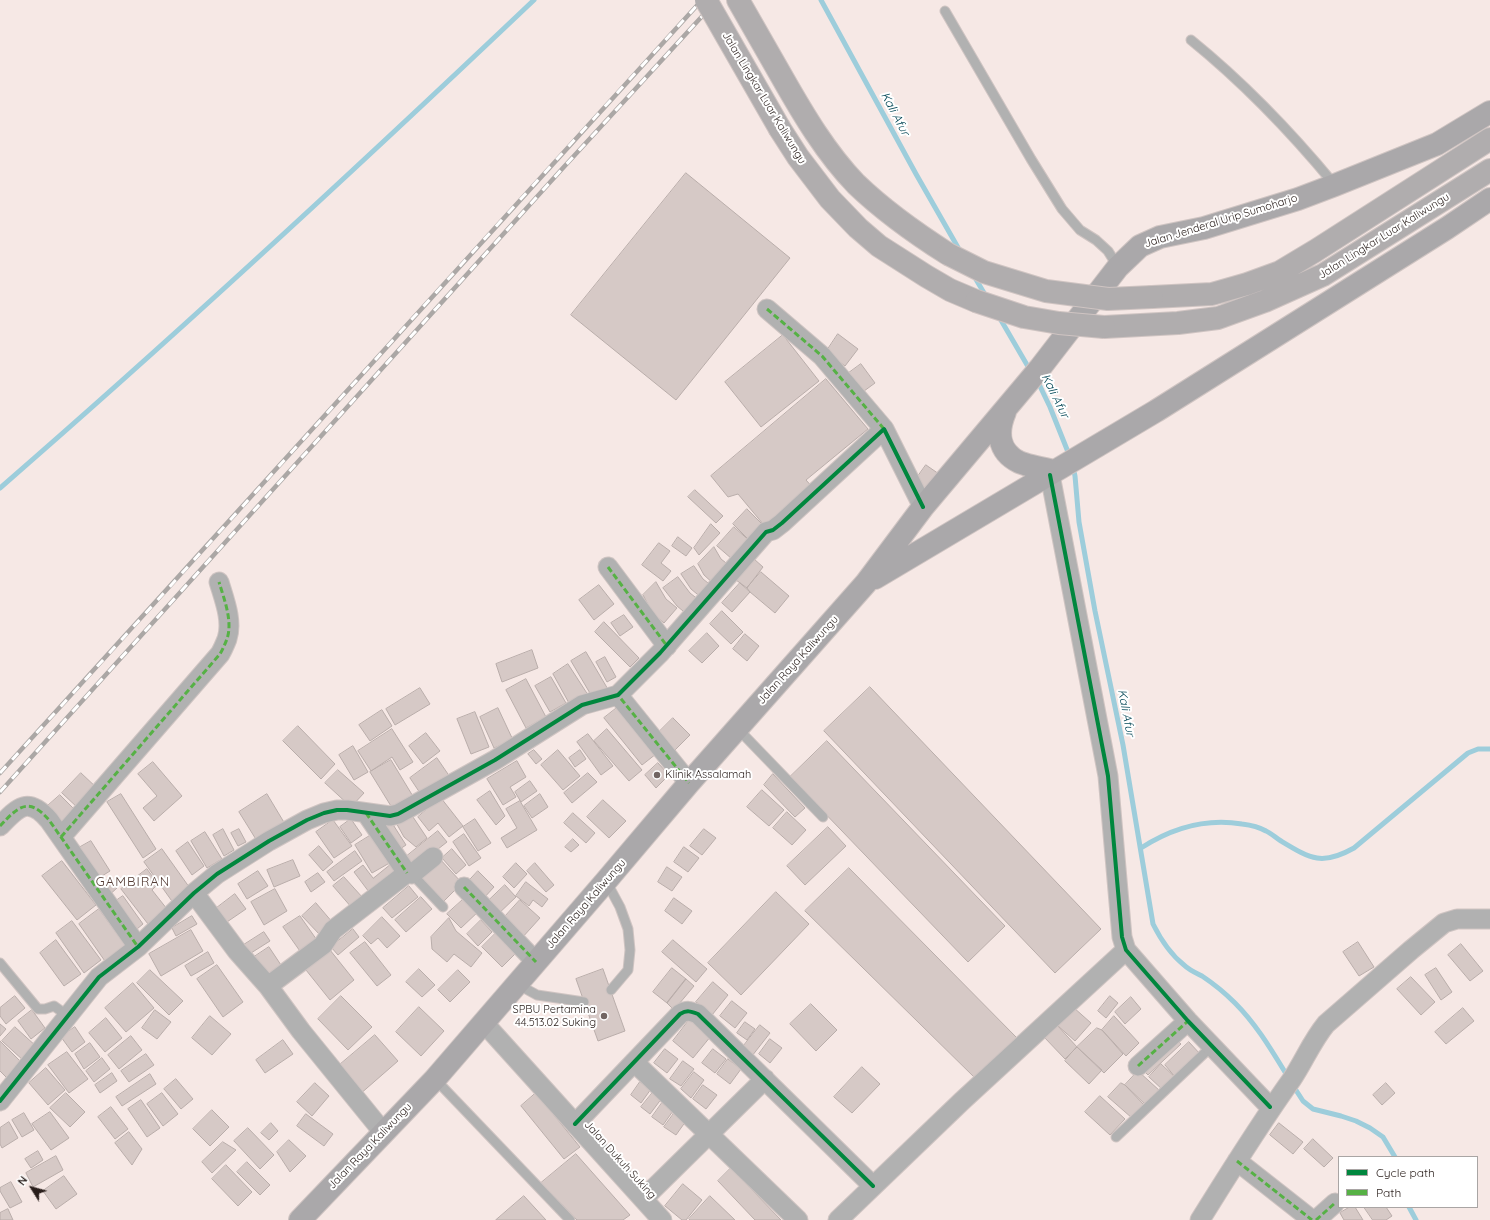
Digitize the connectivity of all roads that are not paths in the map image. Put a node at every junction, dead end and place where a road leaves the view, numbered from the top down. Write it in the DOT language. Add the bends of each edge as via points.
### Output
graph roads {
  1 [pos="706,0"];
  2 [pos="738,0"];
  3 [pos="945,11"];
  4 [pos="1191,40"];
  5 [pos="1490,112"];
  6 [pos="1490,139"];
  7 [pos="1490,170"];
  8 [pos="1335,186"];
  9 [pos="1490,199"];
  10 [pos="1118,267"];
  11 [pos="766,309"];
  12 [pos="1007,408"];
  13 [pos="884,429"];
  14 [pos="1061,468"];
  15 [pos="923,507"];
  16 [pos="608,567"];
  17 [pos="219,582"];
  18 [pos="866,583"];
  19 [pos="667,646"];
  20 [pos="618,695"];
  21 [pos="737,728"];
  22 [pos="689,783"];
  23 [pos="366,813"];
  24 [pos="823,817"];
  25 [pos="0,826"];
  26 [pos="61,837"];
  27 [pos="433,857"];
  28 [pos="409,873"];
  29 [pos="606,881"];
  30 [pos="464,887"];
  31 [pos="194,893"];
  32 [pos="443,907"];
  33 [pos="1490,919"];
  34 [pos="138,947"];
  35 [pos="1126,950"];
  36 [pos="536,962"];
  37 [pos="0,963"];
  38 [pos="517,984"];
  39 [pos="268,986"];
  40 [pos="611,990"];
  41 [pos="584,1002"];
  42 [pos="68,1016"];
  43 [pos="1188,1021"];
  44 [pos="484,1023"];
  45 [pos="1212,1046"];
  46 [pos="634,1062"];
  47 [pos="1138,1066"];
  48 [pos="435,1078"];
  49 [pos="765,1080"];
  50 [pos="0,1100"];
  51 [pos="1270,1107"];
  52 [pos="575,1124"];
  53 [pos="383,1132"];
  54 [pos="710,1134"];
  55 [pos="1116,1137"];
  56 [pos="1237,1161"];
  57 [pos="873,1186"];
  58 [pos="643,1199"];
  59 [pos="1335,1203"];
  60 [pos="300,1220"];
  61 [pos="570,1220"];
  62 [pos="662,1220"];
  63 [pos="798,1220"];
  64 [pos="838,1220"];
  65 [pos="1200,1220"];
  66 [pos="1312,1220"];
  67 [pos="1316,1220"];
  1 -- 7 [label="highway, Jalan Lingkar Luar Kaliwungu, bridge" via="798,157 830,199 858,228 879,246 950,290 976,302 1024,317 1104,328 1218,318 1323,276"];
  2 -- 6 [label="highway, bridge" via="801,110 831,154 856,183 887,212 948,254 984,272 1046,291 1108,299 1212,294 1246,284 1280,272 1315,252"];
  3 -- 10 [label="lane" via="1030,159 1062,209 1080,230 1108,251"];
  4 -- 8 [label="lane" via="1264,105 1307,151"];
  5 -- 8 [label="main road, Jalan Jenderal Urip Sumoharjo" via="1438,144"];
  8 -- 10 [label="main road, Jalan Jenderal Urip Sumoharjo" via="1204,228 1160,238 1140,246"];
  9 -- 14 [label="main road" via="1271,339"];
  10 -- 12 [label="main road, Jalan Jenderal Urip Sumoharjo"];
  11 -- 13 [label="street" via="822,356"];
  12 -- 14 [label="main road" via="1000,425 1000,439 1007,453 1019,462"];
  12 -- 15 [label="main road, Jalan Jenderal Urip Sumoharjo"];
  13 -- 15 [label="street"];
  13 -- 19 [label="street" via="782,524 766,532"];
  14 -- 18 [label="main road"];
  14 -- 35 [label="street" via="1108,776 1122,937"];
  15 -- 18 [label="main road, Jalan Jenderal Urip Sumoharjo"];
  16 -- 19 [label="street"];
  17 -- 26 [label="street" via="229,623 228,638 220,654"];
  18 -- 21 [label="main road, Jalan Raya Kaliwungu"];
  19 -- 20 [label="street"];
  20 -- 22 [label="street"];
  20 -- 23 [label="street" via="582,705 495,760 398,814 390,816"];
  21 -- 22 [label="main road, Jalan Raya Kaliwungu"];
  21 -- 24 [label="lane"];
  22 -- 29 [label="main road, Jalan Raya Kaliwungu"];
  23 -- 28 [label="street"];
  23 -- 31 [label="street" via="337,810 307,820 236,861"];
  25 -- 26 [label="street" via="15,810 30,806 42,812"];
  26 -- 34 [label="street"];
  27 -- 28 [label="street"];
  28 -- 32 [label="lane"];
  28 -- 39 [label="street" via="333,930 323,945"];
  29 -- 36 [label="main road, Jalan Raya Kaliwungu"];
  29 -- 40 [label="lane" via="628,929 630,950 628,970"];
  30 -- 36 [label="street"];
  31 -- 34 [label="street"];
  31 -- 39 [label="street" via="237,951"];
  33 -- 51 [label="street" via="1457,919 1444,923 1411,950 1326,1024"];
  34 -- 42 [label="street" via="99,977"];
  35 -- 43 [label="street"];
  35 -- 57 [label="street"];
  36 -- 38 [label="main road, Jalan Raya Kaliwungu"];
  37 -- 42 [label="lane" via="38,1009 54,1006"];
  38 -- 41 [label="lane" via="537,995"];
  38 -- 44 [label="main road, Jalan Raya Kaliwungu"];
  39 -- 53 [label="street"];
  42 -- 50 [label="street"];
  43 -- 45 [label="street"];
  43 -- 47 [label="street"];
  44 -- 48 [label="main road, Jalan Raya Kaliwungu"];
  44 -- 52 [label="street, Jalan Dukuh Suking"];
  45 -- 51 [label="street"];
  45 -- 55 [label="lane"];
  46 -- 49 [label="street" via="680,1014 690,1011 698,1014"];
  46 -- 52 [label="street"];
  46 -- 54 [label="street"];
  48 -- 53 [label="main road, Jalan Raya Kaliwungu"];
  48 -- 61 [label="lane"];
  49 -- 54 [label="street"];
  49 -- 57 [label="street"];
  51 -- 56 [label="street"];
  52 -- 58 [label="street, Jalan Dukuh Suking"];
  53 -- 60 [label="main road, Jalan Raya Kaliwungu"];
  54 -- 58 [label="street"];
  54 -- 63 [label="street"];
  56 -- 65 [label="street"];
  56 -- 66 [label="street"];
  57 -- 64 [label="street"];
  58 -- 62 [label="street, Jalan Dukuh Suking"];
  59 -- 67 [label="street"];
}
